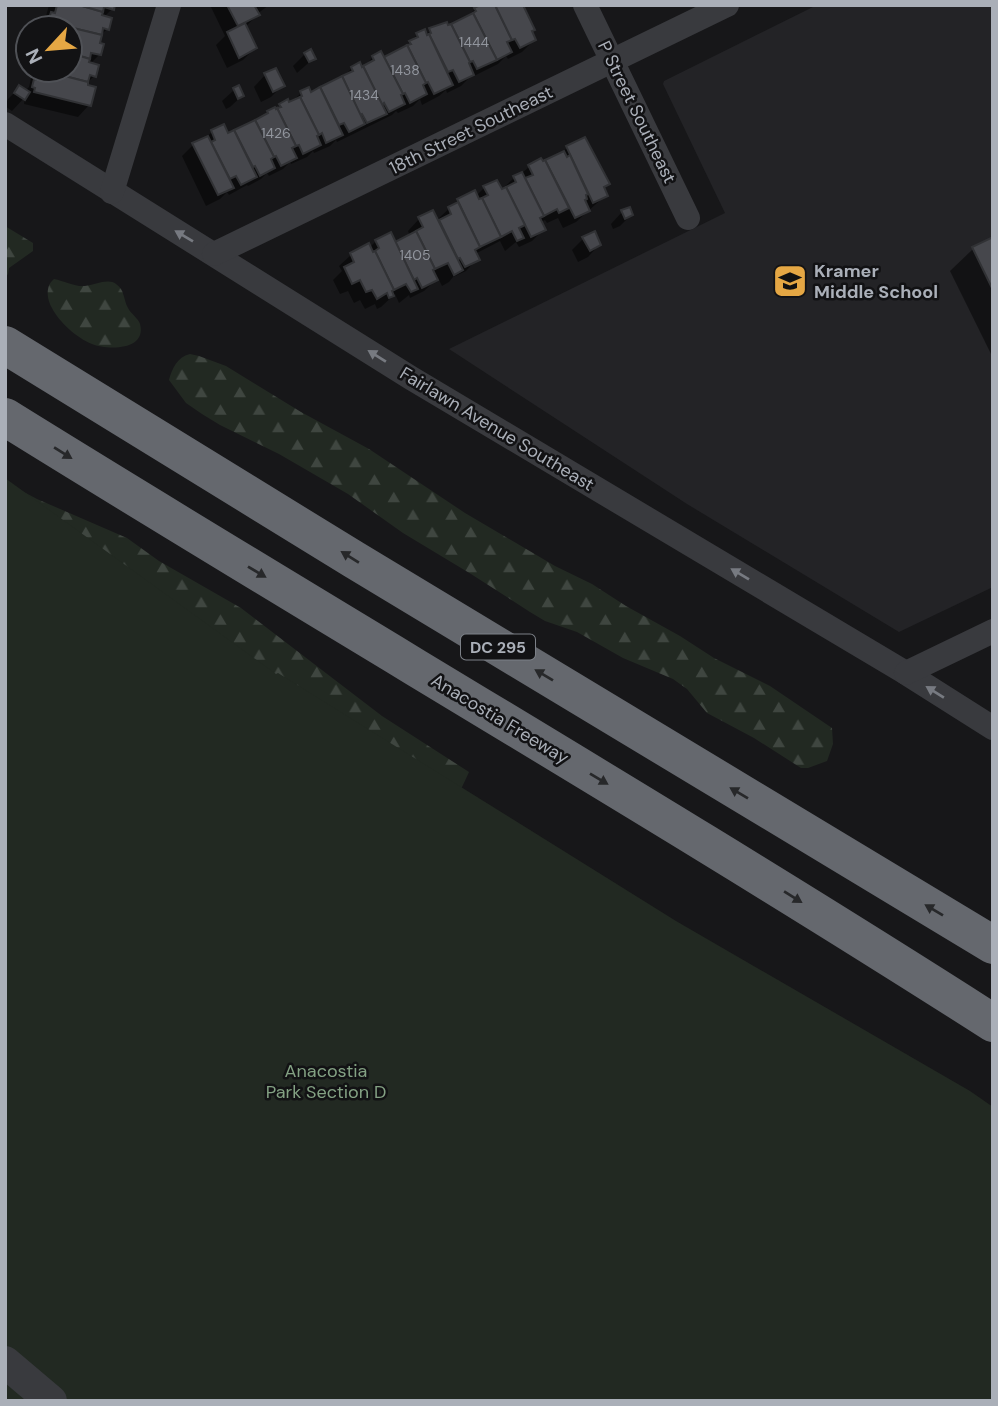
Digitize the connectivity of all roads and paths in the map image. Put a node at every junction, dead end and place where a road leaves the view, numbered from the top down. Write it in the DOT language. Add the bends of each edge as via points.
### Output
graph roads {
  1 [pos="169,5"];
  2 [pos="585,5"];
  3 [pos="727,5"];
  4 [pos="612,61"];
  5 [pos="5,124"];
  6 [pos="112,192"];
  7 [pos="688,218"];
  8 [pos="214,254"];
  9 [pos="5,345"];
  10 [pos="5,417"];
  11 [pos="993,631"];
  12 [pos="905,673"];
  13 [pos="993,728"];
  14 [pos="866,942"];
  15 [pos="993,945"];
  16 [pos="993,1023"];
  17 [pos="993,1036"];
  18 [pos="5,1362"];
  19 [pos="51,1401"];
  1 -- 6 [label="street"];
  2 -- 4 [label="street, P Street Southeast"];
  3 -- 4 [label="street, 18th Street Southeast"];
  4 -- 7 [label="street, P Street Southeast"];
  4 -- 8 [label="street, 18th Street Southeast"];
  5 -- 6 [label="street, Fairlawn Avenue Southeast"];
  8 -- 6 [label="street, Fairlawn Avenue Southeast, one-way"];
  12 -- 8 [label="street, Fairlawn Avenue Southeast, one-way" via="411,378"];
  15 -- 9 [label="highway, DC 295, one-way"];
  10 -- 14 [label="highway, Anacostia Freeway, one-way"];
  11 -- 12 [label="street"];
  13 -- 12 [label="street, Fairlawn Avenue Southeast, one-way"];
  14 -- 16 [label="highway, Anacostia Freeway"];
  14 -- 17 [label="highway"];
  18 -- 19 [label="street"];
}
